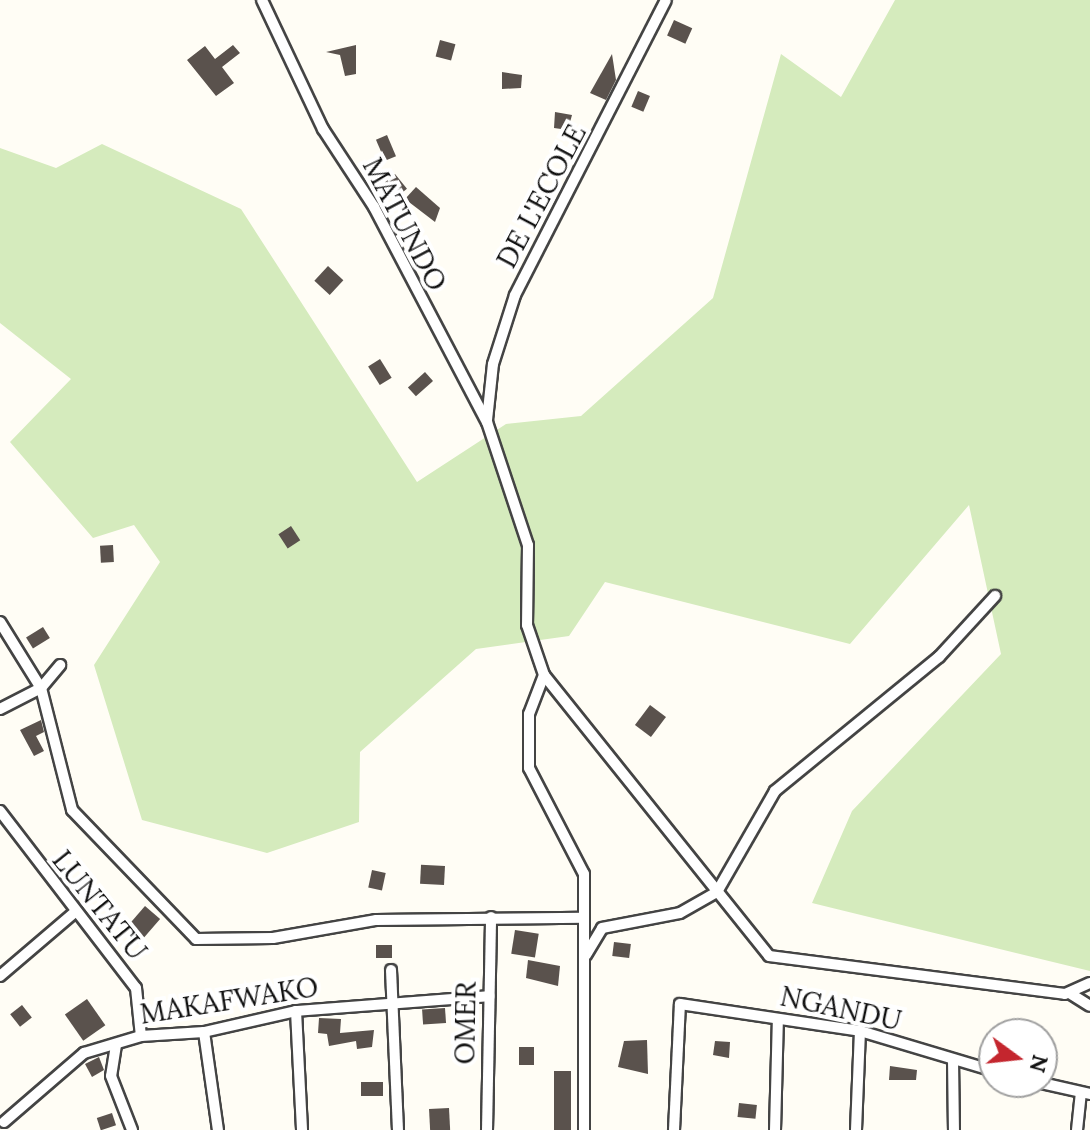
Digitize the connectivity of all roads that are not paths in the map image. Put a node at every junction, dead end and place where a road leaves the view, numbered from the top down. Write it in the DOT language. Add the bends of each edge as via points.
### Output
graph roads {
  1 [pos="262,0"];
  2 [pos="666,0"];
  3 [pos="487,422"];
  4 [pos="995,596"];
  5 [pos="0,622"];
  6 [pos="60,665"];
  7 [pos="544,675"];
  8 [pos="41,688"];
  9 [pos="0,709"];
  10 [pos="0,811"];
  11 [pos="717,892"];
  12 [pos="75,912"];
  13 [pos="491,917"];
  14 [pos="584,918"];
  15 [pos="586,955"];
  16 [pos="391,970"];
  17 [pos="0,976"];
  18 [pos="1090,983"];
  19 [pos="1071,994"];
  20 [pos="489,996"];
  21 [pos="394,1003"];
  22 [pos="1090,1006"];
  23 [pos="296,1011"];
  24 [pos="778,1019"];
  25 [pos="860,1031"];
  26 [pos="204,1032"];
  27 [pos="141,1036"];
  28 [pos="116,1045"];
  29 [pos="953,1060"];
  30 [pos="978,1067"];
  31 [pos="1058,1087"];
  32 [pos="1086,1094"];
  33 [pos="5,1123"];
  34 [pos="132,1130"];
  35 [pos="218,1130"];
  36 [pos="302,1130"];
  37 [pos="398,1130"];
  38 [pos="487,1130"];
  39 [pos="584,1130"];
  40 [pos="674,1130"];
  41 [pos="775,1130"];
  42 [pos="856,1130"];
  43 [pos="954,1130"];
  44 [pos="1077,1130"];
  1 -- 3 [label="street, MATUNDO" via="323,129 374,207"];
  2 -- 3 [label="street, DE L'ECOLE" via="515,295 493,364"];
  3 -- 7 [label="street, MATUNDO" via="530,556 527,625"];
  4 -- 11 [label="street" via="939,657 775,791"];
  5 -- 8 [label="street"];
  6 -- 8 [label="street"];
  7 -- 11 [label="street, MATUNDO"];
  7 -- 14 [label="street" via="529,714 529,768 581,862"];
  8 -- 9 [label="street"];
  8 -- 13 [label="street" via="72,810 196,939 273,938 376,920"];
  10 -- 12 [label="street, LUNTATU"];
  11 -- 15 [label="street" via="680,913 602,928"];
  11 -- 19 [label="street, MATUNDO" via="779,960"];
  12 -- 17 [label="street"];
  12 -- 27 [label="street, LUNTATU" via="136,988"];
  13 -- 14 [label="street"];
  13 -- 20 [label="street, OMER"];
  14 -- 15 [label="street"];
  15 -- 39 [label="street"];
  16 -- 21 [label="street"];
  18 -- 19 [label="street"];
  19 -- 22 [label="street"];
  20 -- 21 [label="street, MAKAFWAKO"];
  20 -- 38 [label="street, OMER"];
  21 -- 23 [label="street, MAKAFWAKO"];
  21 -- 37 [label="street"];
  23 -- 26 [label="street, MAKAFWAKO"];
  23 -- 36 [label="street"];
  24 -- 25 [label="street, NGANDU"];
  24 -- 40 [label="street, NGANDU" via="678,1007"];
  24 -- 41 [label="street"];
  25 -- 29 [label="street, NGANDU"];
  25 -- 42 [label="street"];
  26 -- 27 [label="street, MAKAFWAKO"];
  26 -- 35 [label="street"];
  27 -- 28 [label="street, MAKAFWAKO"];
  28 -- 33 [label="street, MAKAFWAKO" via="84,1053"];
  28 -- 34 [label="street" via="111,1076"];
  29 -- 30 [label="street, NGANDU"];
  29 -- 43 [label="street"];
  31 -- 32 [label="street"];
  32 -- 44 [label="street"];
}
